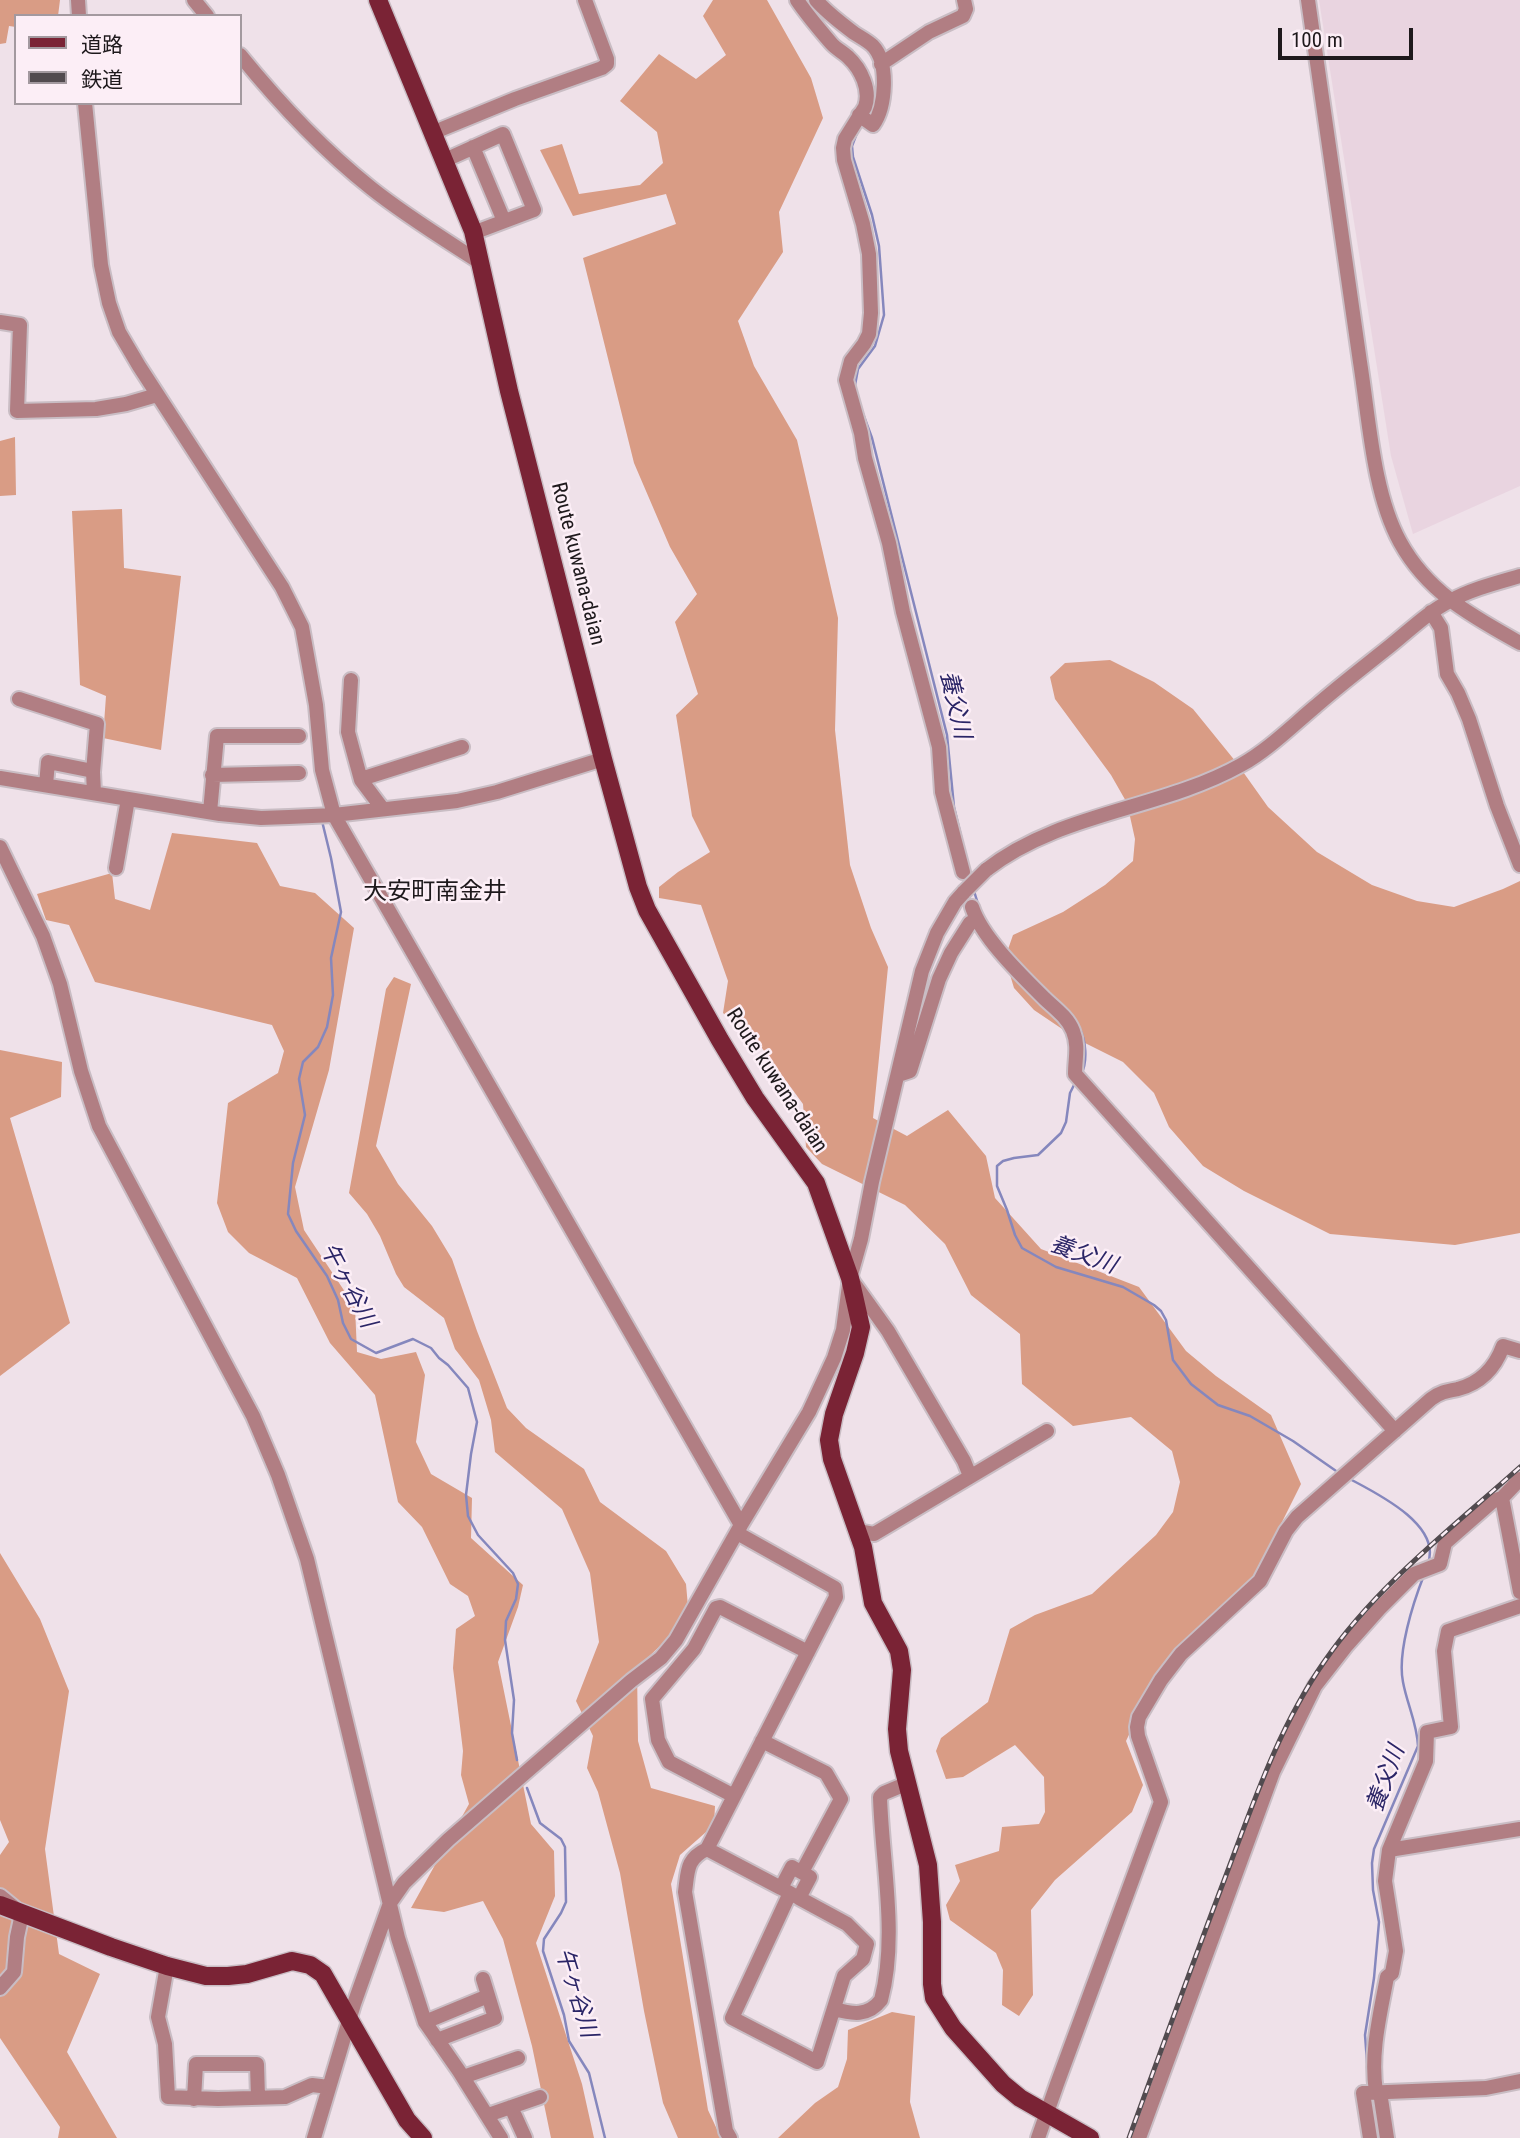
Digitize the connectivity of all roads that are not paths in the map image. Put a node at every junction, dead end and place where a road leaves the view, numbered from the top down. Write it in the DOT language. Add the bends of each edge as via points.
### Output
graph roads {
  1 [pos="194,0"];
  2 [pos="378,0"];
  3 [pos="585,0"];
  4 [pos="797,0"];
  5 [pos="816,0"];
  6 [pos="964,0"];
  7 [pos="1308,0"];
  8 [pos="205,14"];
  9 [pos="242,57"];
  10 [pos="881,64"];
  11 [pos="85,105"];
  12 [pos="864,119"];
  13 [pos="432,133"];
  14 [pos="473,147"];
  15 [pos="443,161"];
  16 [pos="505,221"];
  17 [pos="473,233"];
  18 [pos="481,263"];
  19 [pos="0,322"];
  20 [pos="157,395"];
  21 [pos="1520,576"];
  22 [pos="1449,601"];
  23 [pos="1431,612"];
  24 [pos="1520,643"];
  25 [pos="351,680"];
  26 [pos="19,699"];
  27 [pos="299,736"];
  28 [pos="462,747"];
  29 [pos="603,759"];
  30 [pos="93,771"];
  31 [pos="299,773"];
  32 [pos="212,775"];
  33 [pos="0,778"];
  34 [pos="361,779"];
  35 [pos="46,785"];
  36 [pos="94,793"];
  37 [pos="128,800"];
  38 [pos="382,808"];
  39 [pos="210,812"];
  40 [pos="334,815"];
  41 [pos="0,847"];
  42 [pos="1520,865"];
  43 [pos="116,867"];
  44 [pos="963,872"];
  45 [pos="899,1070"];
  46 [pos="850,1278"];
  47 [pos="1520,1351"];
  48 [pos="1047,1431"];
  49 [pos="1395,1431"];
  50 [pos="970,1476"];
  51 [pos="1520,1479"];
  52 [pos="1502,1498"];
  53 [pos="739,1529"];
  54 [pos="858,1531"];
  55 [pos="1520,1592"];
  56 [pos="1520,1606"];
  57 [pos="808,1652"];
  58 [pos="762,1741"];
  59 [pos="908,1783"];
  60 [pos="734,1796"];
  61 [pos="1520,1829"];
  62 [pos="707,1849"];
  63 [pos="1389,1850"];
  64 [pos="802,1872"];
  65 [pos="790,1893"];
  66 [pos="0,1896"];
  67 [pos="390,1903"];
  68 [pos="0,1905"];
  69 [pos="22,1914"];
  70 [pos="167,1966"];
  71 [pos="483,1979"];
  72 [pos="0,1989"];
  73 [pos="488,1996"];
  74 [pos="834,2009"];
  75 [pos="349,2019"];
  76 [pos="425,2022"];
  77 [pos="437,2040"];
  78 [pos="518,2057"];
  79 [pos="463,2077"];
  80 [pos="1520,2081"];
  81 [pos="329,2087"];
  82 [pos="1378,2092"];
  83 [pos="540,2097"];
  84 [pos="258,2098"];
  85 [pos="194,2099"];
  86 [pos="511,2107"];
  87 [pos="1047,2114"];
  88 [pos="488,2115"];
  89 [pos="314,2138"];
  90 [pos="423,2138"];
  91 [pos="502,2138"];
  92 [pos="524,2138"];
  93 [pos="730,2138"];
  94 [pos="1038,2138"];
  95 [pos="1090,2138"];
  96 [pos="1139,2138"];
  97 [pos="1370,2138"];
  98 [pos="1387,2138"];
  1 -- 8 [label="street"];
  2 -- 13 [label="main road, Route kuwana-daian"];
  3 -- 13 [label="street" via="607,64"];
  4 -- 12 [label="street" via="858,68 867,102"];
  5 -- 10 [label="street" via="874,47"];
  6 -- 10 [label="street" via="963,16"];
  7 -- 22 [label="street" via="1381,493 1401,543"];
  9 -- 18 [label="street" via="333,156 416,221"];
  10 -- 12 [label="street" via="884,98 878,118 873,125"];
  11 -- 20 [label="street" via="109,303 119,332"];
  12 -- 44 [label="street" via="845,139 843,148 869,254 871,313 869,334 851,361 846,380 939,747 942,792"];
  13 -- 15 [label="main road, Route kuwana-daian"];
  14 -- 15 [label="street"];
  14 -- 16 [label="street"];
  14 -- 16 [label="street" via="503,134 534,210"];
  15 -- 17 [label="main road, Route kuwana-daian"];
  16 -- 17 [label="street"];
  17 -- 18 [label="main road, Route kuwana-daian"];
  18 -- 29 [label="main road, Route kuwana-daian"];
  19 -- 20 [label="street" via="20,325 17,411 96,408"];
  20 -- 40 [label="street" via="282,587 302,627 322,770"];
  21 -- 22 [label="street"];
  22 -- 23 [label="street"];
  22 -- 24 [label="street"];
  23 -- 42 [label="street" via="1441,628 1447,674 1469,719"];
  23 -- 45 [label="street, bridge" via="1241,765 1192,787 1039,838 1007,853 976,878 955,902 927,956"];
  25 -- 34 [label="street" via="348,732"];
  26 -- 30 [label="street" via="97,724"];
  27 -- 32 [label="street" via="217,736"];
  28 -- 34 [label="street"];
  29 -- 38 [label="street" via="498,792"];
  29 -- 46 [label="main road, Route kuwana-daian" via="647,910 755,1098 816,1183"];
  30 -- 35 [label="street" via="48,762"];
  30 -- 36 [label="street"];
  31 -- 32 [label="street"];
  32 -- 39 [label="street"];
  33 -- 35 [label="street"];
  34 -- 38 [label="street"];
  35 -- 36 [label="street"];
  36 -- 37 [label="street"];
  37 -- 39 [label="street"];
  37 -- 43 [label="street"];
  38 -- 40 [label="street"];
  39 -- 40 [label="street" via="261,818"];
  40 -- 53 [label="street" via="723,1490"];
  41 -- 67 [label="street" via="43,936 99,1126 253,1416 278,1475 307,1559"];
  45 -- 46 [label="street"];
  45 -- 49 [label="street" via="909,1071 946,962 974,913 984,933 1068,1020 1077,1045 1075,1074"];
  46 -- 50 [label="street" via="888,1331"];
  46 -- 53 [label="street" via="834,1358"];
  46 -- 54 [label="main road, Route kuwana-daian" via="861,1327 829,1440"];
  47 -- 49 [label="street" via="1503,1346 1482,1378 1440,1393"];
  48 -- 50 [label="street"];
  49 -- 87 [label="street" via="1290,1524 1260,1581 1181,1654 1139,1717 1138,1735 1161,1802"];
  50 -- 54 [label="street" via="874,1534"];
  51 -- 52 [label="street"];
  52 -- 55 [label="street"];
  52 -- 96 [label="street" via="1445,1543 1440,1564 1414,1574 1379,1609 1315,1686 1273,1772"];
  53 -- 57 [label="street" via="835,1588 836,1597"];
  53 -- 67 [label="street" via="676,1640 661,1658 448,1839"];
  54 -- 59 [label="main road, Route kuwana-daian" via="873,1603 899,1651 897,1729"];
  56 -- 63 [label="street" via="1448,1631 1444,1651 1451,1727 1427,1732 1426,1761"];
  57 -- 58 [label="street"];
  57 -- 60 [label="street" via="716,1608 694,1649 652,1699 658,1740 668,1762"];
  58 -- 60 [label="street"];
  58 -- 64 [label="street" via="826,1773 841,1799"];
  59 -- 74 [label="street" via="880,1797 888,1945 881,2000 866,2012"];
  59 -- 87 [label="main road, Route kuwana-daian" via="928,1864 934,1998 953,2028 1003,2084"];
  60 -- 62 [label="street"];
  61 -- 63 [label="street"];
  62 -- 65 [label="street"];
  62 -- 93 [label="street" via="690,1862 685,1892"];
  63 -- 82 [label="street" via="1385,1881 1396,1951 1375,2042"];
  64 -- 65 [label="street" via="810,1877"];
  64 -- 65 [label="street" via="792,1867"];
  65 -- 74 [label="street" via="847,1924 867,1944 863,1959 844,1976"];
  65 -- 74 [label="street" via="732,2018 817,2062"];
  66 -- 69 [label="street"];
  67 -- 75 [label="street"];
  67 -- 76 [label="street"];
  68 -- 69 [label="main road"];
  69 -- 70 [label="main road"];
  69 -- 72 [label="street" via="14,1972"];
  70 -- 75 [label="main road" via="206,1976 228,1976 292,1961 310,1965 323,1974"];
  70 -- 85 [label="street" via="158,2017 165,2044 168,2098"];
  71 -- 73 [label="street"];
  73 -- 76 [label="street"];
  73 -- 77 [label="street" via="495,2018"];
  75 -- 81 [label="street"];
  75 -- 90 [label="main road" via="407,2120"];
  76 -- 77 [label="street"];
  77 -- 79 [label="street"];
  78 -- 79 [label="street"];
  79 -- 88 [label="street"];
  80 -- 82 [label="street" via="1486,2088"];
  81 -- 84 [label="street" via="312,2085 285,2097"];
  81 -- 89 [label="street"];
  82 -- 97 [label="street" via="1363,2092"];
  82 -- 98 [label="street"];
  83 -- 86 [label="street"];
  84 -- 85 [label="street"];
  84 -- 85 [label="street" via="257,2064 196,2063"];
  86 -- 88 [label="street"];
  86 -- 92 [label="street"];
  87 -- 94 [label="street"];
  87 -- 95 [label="main road, Route kuwana-daian"];
  88 -- 91 [label="street"];
}
